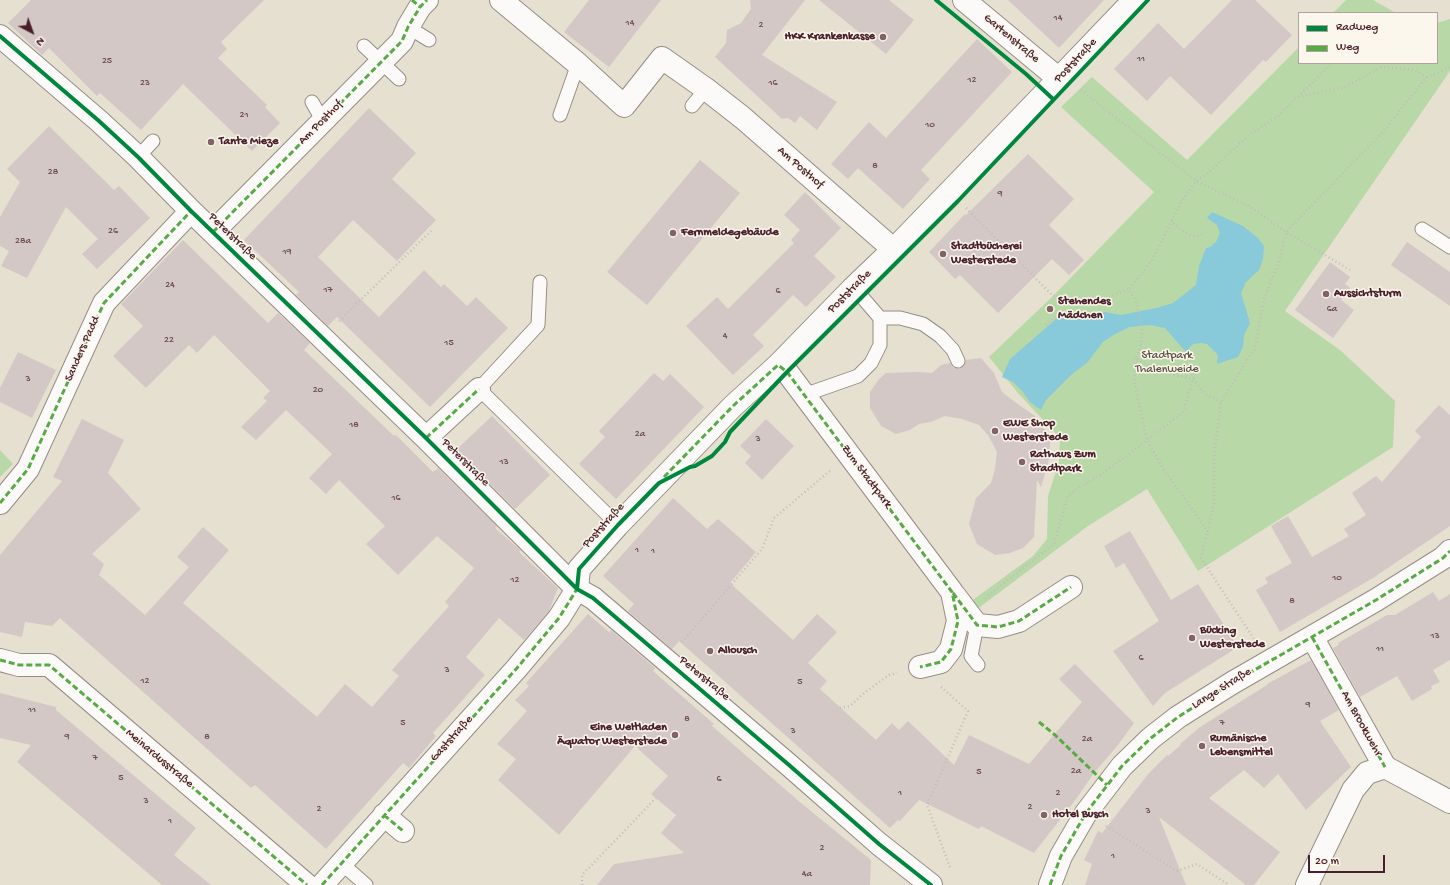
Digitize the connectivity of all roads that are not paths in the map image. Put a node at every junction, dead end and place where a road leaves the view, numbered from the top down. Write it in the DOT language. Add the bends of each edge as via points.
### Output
graph roads {
  1 [pos="501,0"];
  2 [pos="964,0"];
  3 [pos="1134,0"];
  4 [pos="420,2"];
  5 [pos="408,27"];
  6 [pos="0,36"];
  7 [pos="428,40"];
  8 [pos="364,46"];
  9 [pos="381,62"];
  10 [pos="578,64"];
  11 [pos="399,79"];
  12 [pos="1068,83"];
  13 [pos="706,89"];
  14 [pos="312,102"];
  15 [pos="692,106"];
  16 [pos="560,115"];
  17 [pos="323,121"];
  18 [pos="153,141"];
  19 [pos="138,157"];
  20 [pos="191,211"];
  21 [pos="1422,229"];
  22 [pos="213,232"];
  23 [pos="1450,247"];
  24 [pos="893,249"];
  25 [pos="540,282"];
  26 [pos="852,289"];
  27 [pos="880,318"];
  28 [pos="958,361"];
  29 [pos="778,365"];
  30 [pos="479,390"];
  31 [pos="804,395"];
  32 [pos="426,438"];
  33 [pos="0,503"];
  34 [pos="618,525"];
  35 [pos="1450,551"];
  36 [pos="1071,587"];
  37 [pos="578,589"];
  38 [pos="952,592"];
  39 [pos="977,624"];
  40 [pos="1312,637"];
  41 [pos="0,660"];
  42 [pos="978,665"];
  43 [pos="920,668"];
  44 [pos="1385,767"];
  45 [pos="1450,802"];
  46 [pos="384,815"];
  47 [pos="403,831"];
  48 [pos="341,863"];
  49 [pos="307,885"];
  50 [pos="322,885"];
  51 [pos="366,885"];
  52 [pos="931,885"];
  53 [pos="1050,885"];
  54 [pos="1307,885"];
  1 -- 10 [label="street, Am Posthof"];
  2 -- 12 [label="street, Gartenstraße"];
  3 -- 12 [label="street, Poststraße"];
  4 -- 5 [label="street, Am Posthof"];
  5 -- 7 [label="lane"];
  5 -- 9 [label="street, Am Posthof" via="402,42"];
  6 -- 19 [label="street, Peterstraße"];
  8 -- 9 [label="lane"];
  9 -- 11 [label="lane"];
  9 -- 17 [label="street, Am Posthof"];
  10 -- 13 [label="street, Am Posthof" via="624,106 662,58"];
  10 -- 16 [label="lane"];
  12 -- 24 [label="street, Poststraße"];
  13 -- 15 [label="lane"];
  13 -- 24 [label="street, Am Posthof" via="743,118"];
  14 -- 17 [label="lane"];
  17 -- 22 [label="street, Am Posthof" via="251,187"];
  18 -- 19 [label="lane"];
  19 -- 20 [label="street, Peterstraße"];
  20 -- 22 [label="street, Peterstraße"];
  20 -- 33 [label="street, Sanders Padd" via="104,303 28,469"];
  21 -- 23 [label="lane"];
  22 -- 32 [label="street, Peterstraße"];
  24 -- 26 [label="street, Poststraße"];
  25 -- 30 [label="lane" via="538,325"];
  26 -- 27 [label="lane"];
  26 -- 29 [label="street, Poststraße"];
  27 -- 28 [label="lane" via="900,318 923,324 954,350"];
  27 -- 31 [label="lane" via="880,346 871,363 858,376"];
  29 -- 31 [label="street, Zum Stadtpark" via="787,372"];
  29 -- 34 [label="street, Poststraße" via="733,406"];
  30 -- 32 [label="street"];
  30 -- 34 [label="lane"];
  31 -- 38 [label="street, Zum Stadtpark"];
  32 -- 37 [label="street, Peterstraße"];
  34 -- 37 [label="street, Poststraße" via="579,569"];
  35 -- 40 [label="street, Lange Straße" via="1376,600"];
  36 -- 39 [label="street" via="1019,621 998,627"];
  37 -- 46 [label="street, Gaststraße" via="559,618 517,668"];
  37 -- 52 [label="street, Peterstraße" via="593,598 879,844"];
  38 -- 39 [label="street, Zum Stadtpark"];
  38 -- 43 [label="street, Zum Stadtpark" via="958,621 951,649 941,662"];
  39 -- 42 [label="lane" via="971,656"];
  40 -- 44 [label="street, Am Brookwehr"];
  40 -- 53 [label="street, Lange Straße" via="1178,717 1151,738 1122,766 1086,813 1061,856"];
  41 -- 49 [label="street, Meinardusstraße" via="19,665 49,665"];
  44 -- 45 [label="street, Am Brookwehr"];
  44 -- 54 [label="street" via="1367,773 1353,790"];
  46 -- 47 [label="street"];
  46 -- 48 [label="street, Gaststraße"];
  48 -- 50 [label="street, Gaststraße"];
  48 -- 51 [label="lane"];
}
